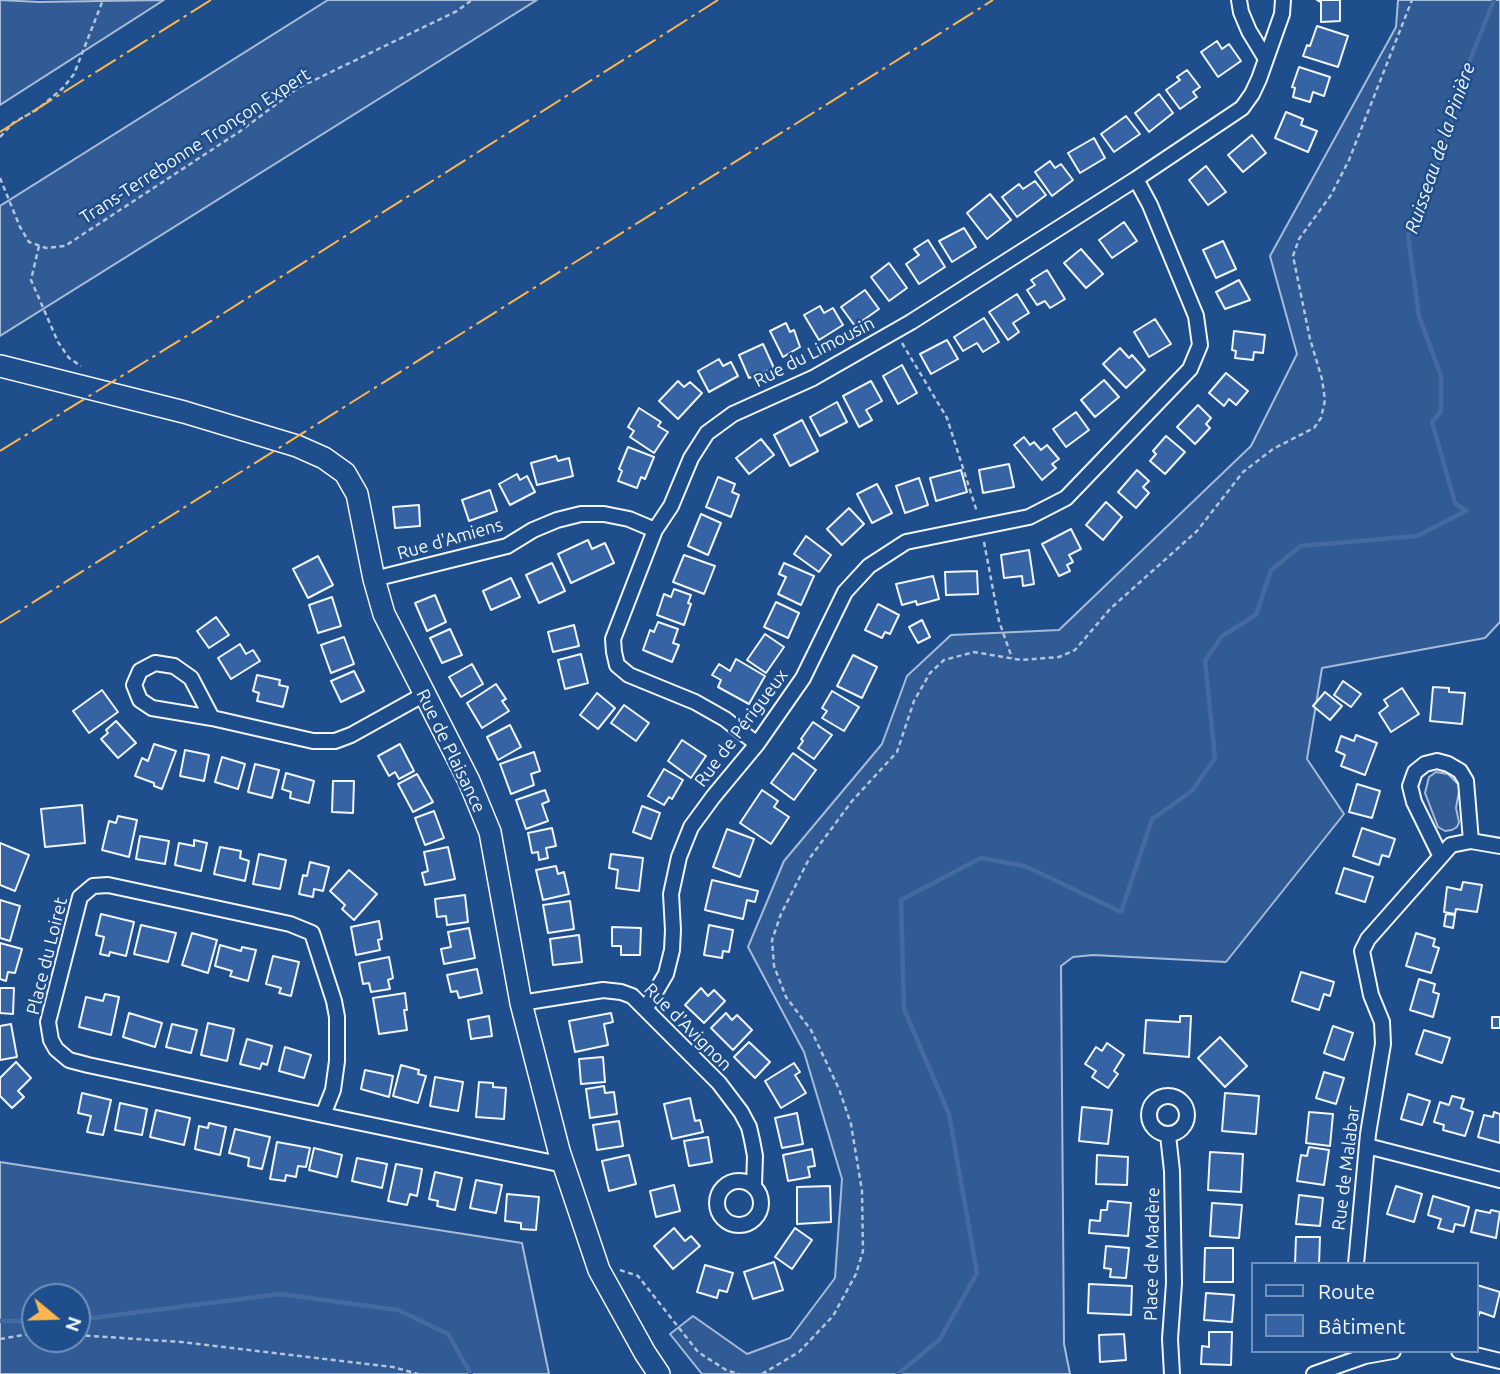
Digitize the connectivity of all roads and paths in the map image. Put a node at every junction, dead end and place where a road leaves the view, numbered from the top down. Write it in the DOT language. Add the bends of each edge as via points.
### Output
graph roads {
  1 [pos="103,0"];
  2 [pos="472,0"];
  3 [pos="1239,0"];
  4 [pos="1283,0"];
  5 [pos="1412,0"];
  6 [pos="1266,59"];
  7 [pos="0,138"];
  8 [pos="0,178"];
  9 [pos="1136,179"];
  10 [pos="39,246"];
  11 [pos="895,331"];
  12 [pos="0,366"];
  13 [pos="83,368"];
  14 [pos="982,528"];
  15 [pos="655,530"];
  16 [pos="374,579"];
  17 [pos="1013,659"];
  18 [pos="423,695"];
  19 [pos="212,719"];
  20 [pos="757,744"];
  21 [pos="1471,841"];
  22 [pos="1500,846"];
  23 [pos="1440,855"];
  24 [pos="522,1003"];
  25 [pos="646,1008"];
  26 [pos="323,1115"];
  27 [pos="1168,1135"];
  28 [pos="1367,1146"];
  29 [pos="564,1165"];
  30 [pos="1500,1180"];
  31 [pos="754,1186"];
  32 [pos="1356,1262"];
  33 [pos="599,1270"];
  34 [pos="21,1335"];
  35 [pos="91,1336"];
  36 [pos="0,1339"];
  37 [pos="1382,1353"];
  38 [pos="1467,1353"];
  39 [pos="1351,1357"];
  40 [pos="1500,1361"];
  41 [pos="418,1374"];
  42 [pos="659,1374"];
  43 [pos="739,1374"];
  44 [pos="762,1374"];
  45 [pos="1172,1374"];
  46 [pos="1314,1374"];
  1 -- 7 [label="path" via="74,74"];
  2 -- 10 [label="path, Trans-Terrebonne Tronçon Expert" via="298,88 65,246"];
  3 -- 6 [label="street" via="1249,31"];
  4 -- 6 [label="street, Rue du Limousin"];
  5 -- 17 [label="path" via="1349,160 1293,256 1322,379 1325,400 1321,418 1314,428 1273,449 1243,472 1196,531 1110,608 1075,650 1059,657"];
  6 -- 9 [label="street, Rue du Limousin" via="1242,108"];
  8 -- 10 [label="path" via="20,227 29,242"];
  9 -- 11 [label="street, Rue du Limousin"];
  9 -- 14 [label="street, Rue de Périgueux" via="1196,316 1200,345 1190,369 1066,498 1029,517"];
  10 -- 13 [label="path" via="30,280 58,342"];
  11 -- 14 [label="path" via="947,418"];
  11 -- 15 [label="street, Rue du Limousin" via="813,378 733,414 707,433"];
  12 -- 16 [label="street, Rue de Plaisance" via="184,412 324,458 345,473 357,494"];
  14 -- 17 [label="path" via="999,621"];
  14 -- 20 [label="street, Rue de Périgueux" via="906,542 869,566 845,592 803,678"];
  15 -- 16 [label="street, Rue d'Amiens" via="604,513 581,514 533,530 507,546"];
  15 -- 20 [label="street, Rue du Limousin" via="613,639 617,665 629,676 695,702"];
  16 -- 18 [label="street, Rue de Plaisance" via="384,614"];
  17 -- 44 [label="path" via="974,652 944,660 930,673 914,701 897,752 852,801 809,859 781,914 772,940 774,966 786,998 811,1030 851,1124 862,1191 863,1251 833,1317 799,1352"];
  18 -- 19 [label="street" via="335,741 313,741"];
  18 -- 24 [label="street, Rue de Plaisance" via="469,780 490,832"];
  19 -- 19 [label="street" via="191,678 174,666 155,663 140,670 134,685 139,700 152,708"];
  20 -- 25 [label="street, Rue de Périgueux" via="691,827 671,894 672,950 666,975"];
  21 -- 22 [label="street"];
  21 -- 23 [label="street" via="1451,845"];
  21 -- 23 [label="street" via="1466,781 1448,764 1425,764 1415,772 1410,786"];
  23 -- 28 [label="street, Rue de Malabar" via="1362,951 1382,1022 1383,1044"];
  24 -- 25 [label="street, Rue d'Avignon" via="603,990 632,996"];
  24 -- 29 [label="street, Rue de Plaisance"];
  25 -- 31 [label="street, Rue d'Avignon" via="741,1112 755,1156"];
  26 -- 26 [label="street, Place du Loiret" via="88,1065 69,1060 55,1049 48,1022 80,897 93,886 108,886 290,924 312,933 337,1017 333,1090"];
  26 -- 29 [label="street, Place du Loiret"];
  27 -- 45 [label="street, Place de Madère" via="1174,1271"];
  28 -- 30 [label="street"];
  28 -- 32 [label="street, Rue de Malabar"];
  29 -- 33 [label="street, Rue de Plaisance"];
  33 -- 42 [label="street, Rue de Plaisance"];
  33 -- 43 [label="path" via="620,1269 638,1276 698,1352"];
  34 -- 36 [label="path"];
  35 -- 41 [label="path" via="181,1342 393,1367"];
  37 -- 39 [label="street"];
  38 -- 40 [label="street"];
  39 -- 46 [label="street"];
}
